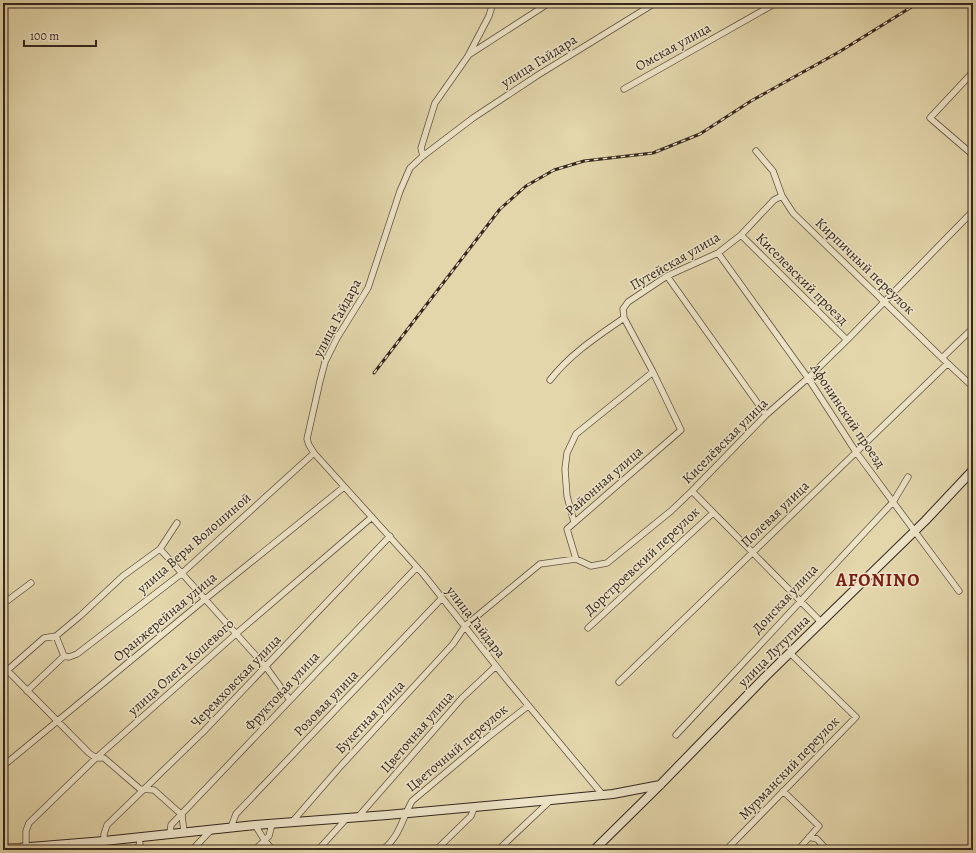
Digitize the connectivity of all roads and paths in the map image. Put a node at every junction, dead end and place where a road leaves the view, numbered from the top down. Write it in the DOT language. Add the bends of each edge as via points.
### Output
graph roads {
  1 [pos="493,3"];
  2 [pos="549,3"];
  3 [pos="655,3"];
  4 [pos="776,3"];
  5 [pos="468,56"];
  6 [pos="973,72"];
  7 [pos="624,89"];
  8 [pos="756,151"];
  9 [pos="973,155"];
  10 [pos="423,156"];
  11 [pos="782,196"];
  12 [pos="973,211"];
  13 [pos="741,236"];
  14 [pos="718,253"];
  15 [pos="667,276"];
  16 [pos="884,302"];
  17 [pos="624,318"];
  18 [pos="973,328"];
  19 [pos="847,340"];
  20 [pos="942,358"];
  21 [pos="947,364"];
  22 [pos="653,372"];
  23 [pos="808,378"];
  24 [pos="550,380"];
  25 [pos="973,387"];
  26 [pos="766,415"];
  27 [pos="856,452"];
  28 [pos="314,453"];
  29 [pos="973,470"];
  30 [pos="908,476"];
  31 [pos="344,487"];
  32 [pos="692,491"];
  33 [pos="893,502"];
  34 [pos="713,513"];
  35 [pos="372,517"];
  36 [pos="574,522"];
  37 [pos="177,523"];
  38 [pos="915,531"];
  39 [pos="390,536"];
  40 [pos="160,550"];
  41 [pos="752,552"];
  42 [pos="576,559"];
  43 [pos="416,567"];
  44 [pos="181,574"];
  45 [pos="31,583"];
  46 [pos="959,591"];
  47 [pos="442,598"];
  48 [pos="204,600"];
  49 [pos="800,600"];
  50 [pos="3,604"];
  51 [pos="821,622"];
  52 [pos="465,626"];
  53 [pos="588,628"];
  54 [pos="237,633"];
  55 [pos="56,636"];
  56 [pos="790,653"];
  57 [pos="64,656"];
  58 [pos="496,666"];
  59 [pos="266,667"];
  60 [pos="4,670"];
  61 [pos="619,682"];
  62 [pos="27,691"];
  63 [pos="290,700"];
  64 [pos="528,706"];
  65 [pos="57,722"];
  66 [pos="676,735"];
  67 [pos="96,758"];
  68 [pos="3,766"];
  69 [pos="660,785"];
  70 [pos="145,790"];
  71 [pos="783,791"];
  72 [pos="602,794"];
  73 [pos="551,800"];
  74 [pos="475,806"];
  75 [pos="406,813"];
  76 [pos="182,815"];
  77 [pos="358,817"];
  78 [pos="347,818"];
  79 [pos="292,822"];
  80 [pos="272,824"];
  81 [pos="255,825"];
  82 [pos="231,827"];
  83 [pos="212,829"];
  84 [pos="184,832"];
  85 [pos="170,834"];
  86 [pos="139,837"];
  87 [pos="810,837"];
  88 [pos="265,841"];
  89 [pos="104,842"];
  90 [pos="21,848"];
  91 [pos="3,849"];
  92 [pos="133,850"];
  93 [pos="192,850"];
  94 [pos="255,850"];
  95 [pos="274,850"];
  96 [pos="318,850"];
  97 [pos="383,850"];
  98 [pos="436,850"];
  99 [pos="498,850"];
  100 [pos="594,850"];
  101 [pos="726,850"];
  102 [pos="798,850"];
  103 [pos="827,850"];
  104 [pos="919,850"];
  105 [pos="928,850"];
  1 -- 5 [label="street"];
  2 -- 5 [label="street"];
  3 -- 10 [label="street, улица Гайдара" via="538,75 473,118"];
  4 -- 7 [label="street, Омская улица"];
  5 -- 10 [label="street" via="435,103 421,148"];
  6 -- 9 [label="street" via="930,118"];
  8 -- 11 [label="street, Кирпичный переулок" via="773,171"];
  10 -- 28 [label="street, улица Гайдара" via="410,168 400,191 368,288 325,362 307,439"];
  11 -- 13 [label="street, Путейская улица" via="774,200"];
  11 -- 16 [label="street, Кирпичный переулок" via="793,213"];
  12 -- 16 [label="street, Киселёвская улица"];
  13 -- 14 [label="street, Путейская улица"];
  13 -- 19 [label="street, Киселевский проезд"];
  14 -- 15 [label="street, Путейская улица"];
  14 -- 23 [label="street, Афонинский проезд"];
  15 -- 17 [label="street, Путейская улица" via="628,302 623,310"];
  15 -- 26 [label="street"];
  16 -- 19 [label="street, Киселёвская улица"];
  16 -- 20 [label="street, Кирпичный переулок"];
  17 -- 22 [label="street"];
  17 -- 24 [label="street" via="570,358"];
  18 -- 20 [label="street"];
  19 -- 23 [label="street, Киселёвская улица"];
  20 -- 21 [label="street, Кирпичный переулок"];
  21 -- 25 [label="street, Кирпичный переулок"];
  21 -- 27 [label="street, Полевая улица"];
  22 -- 36 [label="street" via="576,434 567,453 565,469 567,496"];
  22 -- 36 [label="street, Районная улица" via="681,430"];
  23 -- 26 [label="street, Киселёвская улица"];
  23 -- 27 [label="street, Афонинский проезд"];
  26 -- 32 [label="street, Киселёвская улица"];
  27 -- 33 [label="street, Афонинский проезд"];
  27 -- 41 [label="street, Полевая улица"];
  28 -- 31 [label="street, улица Гайдара"];
  28 -- 44 [label="street, улица Веры Волошиной"];
  29 -- 38 [label="main road, улица Лутугина"];
  30 -- 33 [label="street, Донская улица"];
  31 -- 35 [label="street, улица Гайдара"];
  31 -- 48 [label="street, Оранжерейная улица"];
  32 -- 34 [label="street"];
  32 -- 42 [label="street, Киселёвская улица" via="607,563 591,566"];
  33 -- 38 [label="street, Афонинский проезд"];
  33 -- 49 [label="street, Донская улица"];
  34 -- 41 [label="street"];
  34 -- 53 [label="street, Дорстроевский переулок"];
  35 -- 39 [label="street, улица Гайдара"];
  35 -- 54 [label="street, улица Олега Кошевого"];
  36 -- 42 [label="street, Районная улица" via="566,529"];
  37 -- 40 [label="street"];
  38 -- 46 [label="street, Афонинский проезд"];
  38 -- 51 [label="main road, улица Лутугина"];
  39 -- 43 [label="street, улица Гайдара"];
  39 -- 59 [label="street, Черемховская улица"];
  40 -- 44 [label="street"];
  40 -- 55 [label="street, улица Веры Волошиной" via="123,576"];
  41 -- 49 [label="street"];
  41 -- 61 [label="street, Полевая улица"];
  42 -- 52 [label="street, Киселёвская улица" via="540,564"];
  43 -- 47 [label="street, улица Гайдара"];
  43 -- 63 [label="street, Фруктовая улица"];
  44 -- 48 [label="street"];
  44 -- 57 [label="street, улица Веры Волошиной" via="77,654"];
  45 -- 50 [label="street"];
  47 -- 52 [label="street, улица Гайдара"];
  47 -- 82 [label="street, Розовая улица" via="236,814"];
  48 -- 54 [label="street"];
  48 -- 65 [label="street, Оранжерейная улица"];
  49 -- 51 [label="street"];
  49 -- 66 [label="street, Донская улица"];
  51 -- 56 [label="main road, улица Лутугина"];
  52 -- 58 [label="street, улица Гайдара"];
  52 -- 79 [label="street, Букетная улица" via="454,644 338,768"];
  54 -- 59 [label="street"];
  54 -- 67 [label="street, улица Олега Кошевого"];
  55 -- 57 [label="street"];
  55 -- 60 [label="street, улица Веры Волошиной" via="44,638"];
  56 -- 69 [label="main road, улица Лутугина"];
  56 -- 71 [label="street, Мурманский переулок" via="856,717"];
  57 -- 62 [label="street"];
  58 -- 64 [label="street, улица Гайдара"];
  58 -- 77 [label="street, Цветочная улица" via="462,698"];
  59 -- 63 [label="street"];
  59 -- 70 [label="street, Черемховская улица"];
  60 -- 62 [label="street"];
  62 -- 65 [label="street"];
  63 -- 76 [label="street, Фруктовая улица"];
  64 -- 72 [label="street, улица Гайдара"];
  64 -- 75 [label="street, Цветочный переулок" via="412,801"];
  65 -- 67 [label="street"];
  65 -- 68 [label="street, Оранжерейная улица"];
  67 -- 70 [label="street" via="104,758 140,789"];
  67 -- 90 [label="street, улица Олега Кошевого" via="29,823"];
  69 -- 72 [label="main road"];
  69 -- 100 [label="main road, улица Лутугина"];
  70 -- 76 [label="street" via="154,790"];
  70 -- 89 [label="street, Черемховская улица" via="107,825"];
  71 -- 87 [label="street" via="819,826"];
  71 -- 101 [label="street, Мурманский переулок"];
  72 -- 73 [label="main road"];
  73 -- 74 [label="main road"];
  73 -- 99 [label="street"];
  74 -- 75 [label="main road"];
  74 -- 98 [label="street" via="471,816"];
  75 -- 77 [label="main road"];
  75 -- 97 [label="street, Цветочный переулок" via="393,841"];
  76 -- 84 [label="street"];
  76 -- 85 [label="street, Фруктовая улица" via="171,825"];
  77 -- 78 [label="main road"];
  78 -- 79 [label="main road"];
  78 -- 96 [label="street"];
  79 -- 80 [label="main road"];
  80 -- 81 [label="main road"];
  80 -- 88 [label="street"];
  81 -- 82 [label="main road"];
  81 -- 88 [label="street"];
  82 -- 83 [label="main road"];
  83 -- 84 [label="main road"];
  83 -- 93 [label="street"];
  84 -- 85 [label="main road"];
  85 -- 86 [label="main road"];
  86 -- 89 [label="main road"];
  86 -- 92 [label="street" via="140,845"];
  87 -- 102 [label="street"];
  87 -- 103 [label="street" via="817,839"];
  88 -- 94 [label="street"];
  88 -- 95 [label="street"];
  89 -- 90 [label="main road"];
  90 -- 91 [label="main road"];
  104 -- 105 [label="street"];
}
